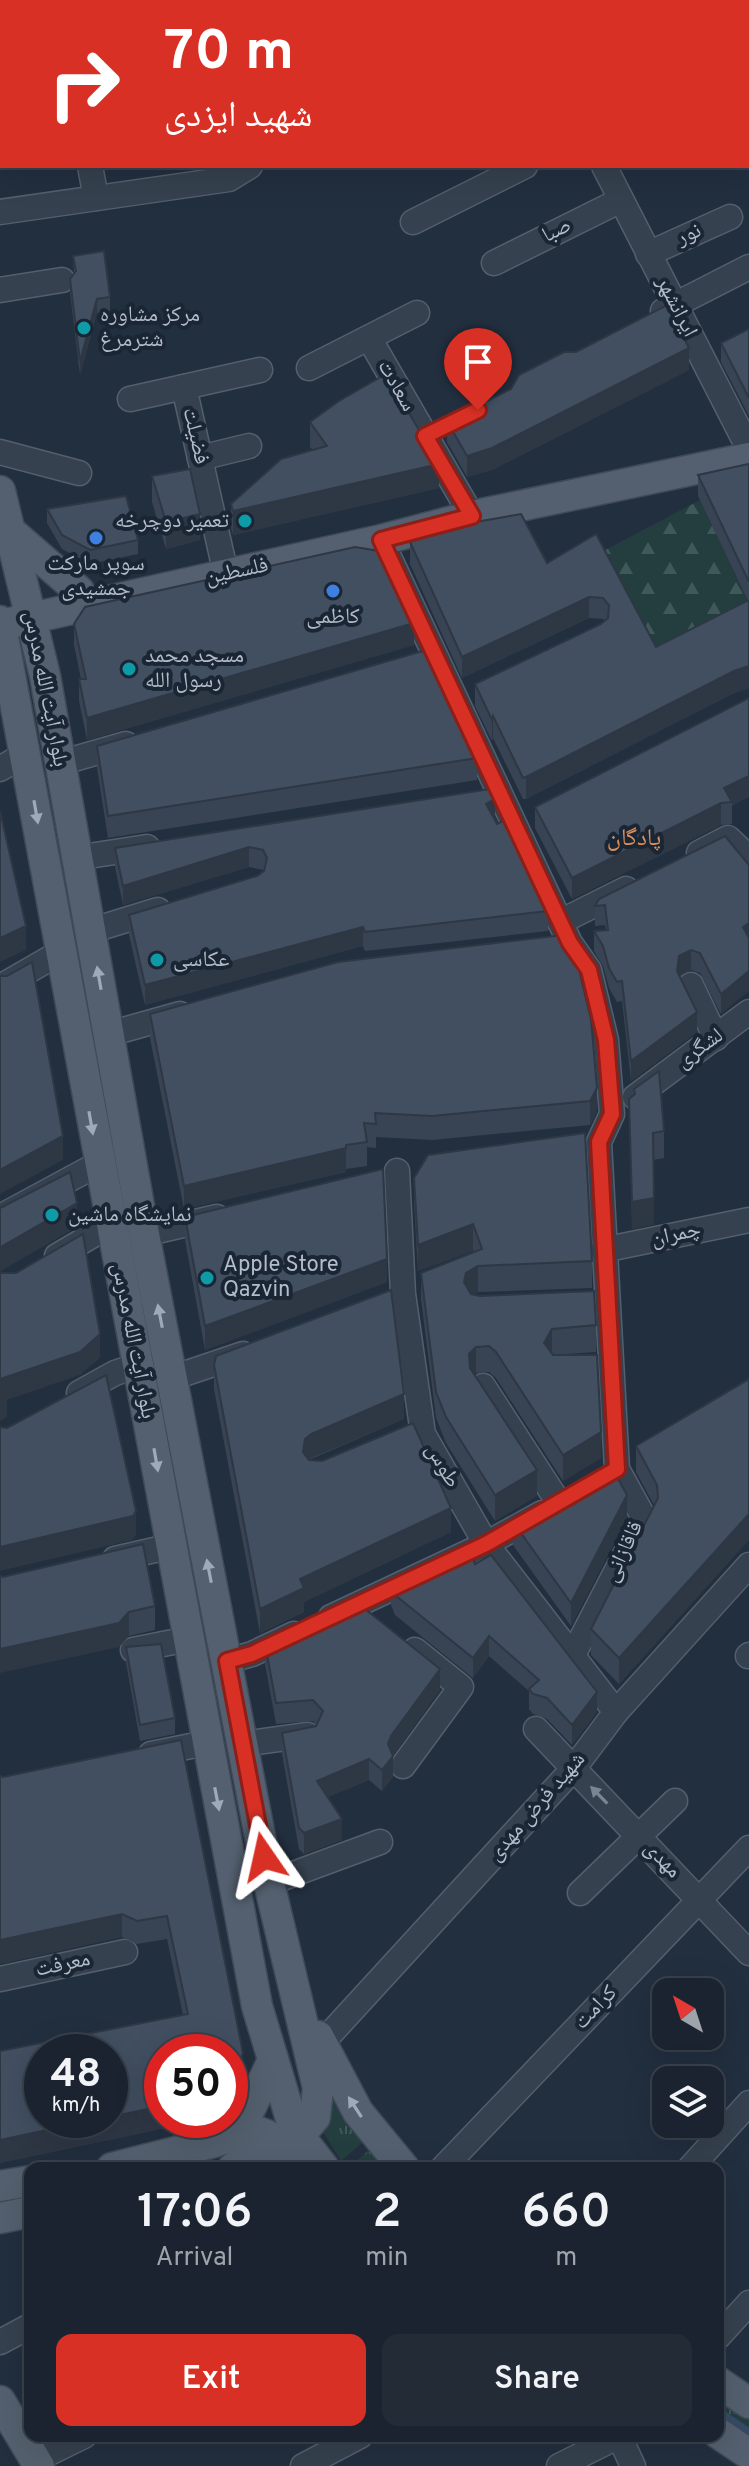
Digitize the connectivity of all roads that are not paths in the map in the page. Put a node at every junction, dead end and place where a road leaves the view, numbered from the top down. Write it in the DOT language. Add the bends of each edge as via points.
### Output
graph roads {
  1 [pos="90,168"];
  2 [pos="248,168"];
  3 [pos="521,168"];
  4 [pos="605,168"];
  5 [pos="96,198"];
  6 [pos="621,200"];
  7 [pos="0,212"];
  8 [pos="730,217"];
  9 [pos="413,222"];
  10 [pos="648,254"];
  11 [pos="494,263"];
  12 [pos="749,267"];
  13 [pos="62,280"];
  14 [pos="0,290"];
  15 [pos="675,304"];
  16 [pos="417,313"];
  17 [pos="635,325"];
  18 [pos="369,338"];
  19 [pos="309,368"];
  20 [pos="260,370"];
  21 [pos="184,387"];
  22 [pos="130,399"];
  23 [pos="451,423"];
  24 [pos="425,436"];
  25 [pos="249,446"];
  26 [pos="749,449"];
  27 [pos="0,452"];
  28 [pos="200,458"];
  29 [pos="749,458"];
  30 [pos="79,473"];
  31 [pos="0,491"];
  32 [pos="472,516"];
  33 [pos="5,534"];
  34 [pos="381,540"];
  35 [pos="223,561"];
  36 [pos="81,598"];
  37 [pos="11,618"];
  38 [pos="435,654"];
  39 [pos="405,663"];
  40 [pos="45,676"];
  41 [pos="6,677"];
  42 [pos="484,685"];
  43 [pos="456,698"];
  44 [pos="146,738"];
  45 [pos="13,762"];
  46 [pos="60,763"];
  47 [pos="501,792"];
  48 [pos="470,797"];
  49 [pos="66,799"];
  50 [pos="170,844"];
  51 [pos="76,858"];
  52 [pos="749,858"];
  53 [pos="672,866"];
  54 [pos="644,880"];
  55 [pos="179,904"];
  56 [pos="90,931"];
  57 [pos="565,932"];
  58 [pos="539,947"];
  59 [pos="61,952"];
  60 [pos="691,985"];
  61 [pos="0,987"];
  62 [pos="199,1009"];
  63 [pos="749,1012"];
  64 [pos="716,1038"];
  65 [pos="113,1059"];
  66 [pos="83,1073"];
  67 [pos="612,1114"];
  68 [pos="599,1142"];
  69 [pos="569,1146"];
  70 [pos="98,1164"];
  71 [pos="368,1181"];
  72 [pos="234,1214"];
  73 [pos="0,1217"];
  74 [pos="749,1220"];
  75 [pos="110,1225"];
  76 [pos="144,1234"];
  77 [pos="603,1250"];
  78 [pos="34,1269"];
  79 [pos="403,1294"];
  80 [pos="607,1302"];
  81 [pos="579,1303"];
  82 [pos="374,1305"];
  83 [pos="272,1343"];
  84 [pos="139,1365"];
  85 [pos="611,1366"];
  86 [pos="585,1367"];
  87 [pos="172,1378"];
  88 [pos="483,1386"];
  89 [pos="64,1402"];
  90 [pos="423,1427"];
  91 [pos="395,1439"];
  92 [pos="639,1453"];
  93 [pos="617,1469"];
  94 [pos="559,1503"];
  95 [pos="486,1544"];
  96 [pos="172,1546"];
  97 [pos="88,1565"];
  98 [pos="749,1565"];
  99 [pos="357,1604"];
  100 [pos="218,1618"];
  101 [pos="188,1638"];
  102 [pos="133,1650"];
  103 [pos="573,1655"];
  104 [pos="227,1661"];
  105 [pos="616,1712"];
  106 [pos="536,1729"];
  107 [pos="308,1735"];
  108 [pos="206,1743"];
  109 [pos="242,1744"];
  110 [pos="123,1760"];
  111 [pos="403,1766"];
  112 [pos="574,1768"];
  113 [pos="675,1801"];
  114 [pos="640,1837"];
  115 [pos="380,1842"];
  116 [pos="749,1848"];
  117 [pos="269,1883"];
  118 [pos="580,1893"];
  119 [pos="700,1901"];
  120 [pos="278,1926"];
  121 [pos="125,1952"];
  122 [pos="749,1953"];
  123 [pos="0,1979"];
  124 [pos="321,2044"];
  125 [pos="273,2060"];
  126 [pos="285,2094"];
  127 [pos="317,2099"];
  128 [pos="749,2103"];
  129 [pos="299,2136"];
  130 [pos="215,2142"];
  131 [pos="136,2162"];
  132 [pos="249,2162"];
  133 [pos="287,2162"];
  134 [pos="319,2162"];
  135 [pos="399,2162"];
  136 [pos="449,2162"];
  137 [pos="695,2162"];
  138 [pos="24,2182"];
  139 [pos="0,2186"];
  140 [pos="24,2213"];
  141 [pos="0,2218"];
  142 [pos="749,2303"];
  143 [pos="24,2329"];
  144 [pos="724,2330"];
  145 [pos="0,2342"];
  146 [pos="724,2386"];
  147 [pos="749,2403"];
  148 [pos="4,2418"];
  149 [pos="724,2437"];
  150 [pos="74,2442"];
  151 [pos="349,2442"];
  152 [pos="607,2442"];
  153 [pos="622,2442"];
  154 [pos="749,2454"];
  155 [pos="37,2463"];
  156 [pos="303,2466"];
  157 [pos="559,2466"];
  158 [pos="633,2466"];
  1 -- 5 [label="street"];
  2 -- 5 [label="street" via="229,179"];
  3 -- 9 [label="street"];
  4 -- 6 [label="street, ایرانشهر"];
  5 -- 7 [label="street"];
  6 -- 10 [label="street, ایرانشهر"];
  6 -- 11 [label="street, صبا"];
  8 -- 10 [label="street, نور"];
  10 -- 15 [label="street, ایرانشهر"];
  12 -- 15 [label="street"];
  13 -- 14 [label="street"];
  15 -- 17 [label="street"];
  15 -- 26 [label="street, ایرانشهر"];
  16 -- 18 [label="street"];
  18 -- 19 [label="street"];
  18 -- 24 [label="street, سعادت"];
  20 -- 21 [label="street, فضیلت"];
  21 -- 22 [label="street"];
  21 -- 28 [label="street, فضیلت"];
  23 -- 24 [label="street"];
  24 -- 32 [label="street, سعادت"];
  25 -- 28 [label="street"];
  27 -- 30 [label="street"];
  28 -- 35 [label="street, فضیلت"];
  29 -- 32 [label="main road, فلسطین"];
  31 -- 33 [label="main road, بلوار آیت الله مدرس"];
  32 -- 34 [label="main road, فلسطین"];
  32 -- 35 [label="main road, فلسطین"];
  33 -- 36 [label="main road"];
  33 -- 37 [label="main road, بلوار آیت الله مدرس"];
  34 -- 36 [label="main road, فلسطین"];
  34 -- 38 [label="street, قاقازانی"];
  35 -- 36 [label="main road, فلسطین"];
  36 -- 37 [label="main road, فلسطین"];
  36 -- 40 [label="main road"];
  37 -- 40 [label="main road, بلوار آیت الله مدرس"];
  37 -- 41 [label="main road, بلوار آیت الله مدرس"];
  37 -- 49 [label="main road"];
  38 -- 39 [label="street"];
  38 -- 43 [label="street, قاقازانی"];
  40 -- 46 [label="main road, بلوار آیت الله مدرس"];
  41 -- 45 [label="main road, بلوار آیت الله مدرس"];
  42 -- 43 [label="street"];
  43 -- 47 [label="street, قاقازانی"];
  44 -- 46 [label="street"];
  45 -- 59 [label="main road, بلوار آیت الله مدرس, one-way"];
  46 -- 49 [label="main road, بلوار آیت الله مدرس"];
  47 -- 48 [label="street"];
  47 -- 57 [label="street, قاقازانی" via="522,818"];
  49 -- 51 [label="main road, بلوار آیت الله مدرس"];
  50 -- 51 [label="street"];
  51 -- 56 [label="main road, بلوار آیت الله مدرس"];
  52 -- 53 [label="street" via="728,838"];
  54 -- 57 [label="street"];
  55 -- 56 [label="street"];
  65 -- 56 [label="main road, بلوار آیت الله مدرس, one-way"];
  57 -- 58 [label="street"];
  57 -- 67 [label="street, قاقازانی" via="589,970 597,997"];
  59 -- 61 [label="street"];
  59 -- 66 [label="main road, بلوار آیت الله مدرس"];
  60 -- 64 [label="street"];
  62 -- 65 [label="street"];
  63 -- 64 [label="street, لشگری"];
  64 -- 67 [label="street, لشگری"];
  65 -- 66 [label="main road" via="101,1079"];
  65 -- 76 [label="main road, بلوار آیت الله مدرس"];
  66 -- 70 [label="main road, بلوار آیت الله مدرس, one-way"];
  67 -- 68 [label="street, قاقازانی"];
  68 -- 69 [label="street"];
  68 -- 77 [label="street, قاقازانی"];
  70 -- 73 [label="street"];
  70 -- 75 [label="main road, بلوار آیت الله مدرس"];
  71 -- 79 [label="street, طوس" via="408,1167"];
  72 -- 76 [label="street"];
  74 -- 77 [label="street, چمران"];
  75 -- 78 [label="street"];
  75 -- 84 [label="main road, بلوار آیت الله مدرس"];
  87 -- 76 [label="main road, بلوار آیت الله مدرس, one-way"];
  77 -- 80 [label="street, قاقازانی"];
  79 -- 82 [label="street"];
  79 -- 90 [label="street, طوس"];
  80 -- 81 [label="street"];
  80 -- 85 [label="street, قاقازانی"];
  83 -- 87 [label="street"];
  84 -- 89 [label="street"];
  84 -- 96 [label="main road, بلوار آیت الله مدرس, one-way"];
  85 -- 86 [label="street"];
  85 -- 93 [label="street, قاقازانی"];
  100 -- 87 [label="main road, بلوار آیت الله مدرس, one-way"];
  88 -- 94 [label="street"];
  90 -- 91 [label="street"];
  90 -- 95 [label="street, طوس"];
  92 -- 93 [label="street"];
  93 -- 94 [label="street"];
  93 -- 103 [label="street, قاقازانی" via="644,1518"];
  94 -- 95 [label="street"];
  95 -- 99 [label="street"];
  95 -- 103 [label="street, طوس"];
  96 -- 97 [label="street"];
  96 -- 101 [label="main road, بلوار آیت الله مدرس"];
  98 -- 105 [label="street, شهید فرض مهدی"];
  99 -- 104 [label="street"];
  99 -- 111 [label="street" via="461,1687"];
  100 -- 101 [label="main road" via="208,1607 197,1609"];
  100 -- 104 [label="main road, بلوار آیت الله مدرس"];
  101 -- 102 [label="street"];
  101 -- 108 [label="main road, بلوار آیت الله مدرس"];
  103 -- 105 [label="street, طوس"];
  104 -- 109 [label="main road, بلوار آیت الله مدرس"];
  105 -- 112 [label="street, شهید فرض مهدی"];
  106 -- 112 [label="street, مهدی"];
  107 -- 109 [label="street"];
  108 -- 110 [label="street"];
  108 -- 125 [label="main road, بلوار آیت الله مدرس, one-way" via="257,2006"];
  109 -- 117 [label="main road, بلوار آیت الله مدرس"];
  114 -- 112 [label="street, مهدی, one-way"];
  112 -- 124 [label="street, شهید فرض مهدی"];
  113 -- 114 [label="street"];
  114 -- 118 [label="street"];
  114 -- 119 [label="street, مهدی"];
  115 -- 117 [label="street"];
  116 -- 119 [label="street, کرامت"];
  117 -- 120 [label="main road, بلوار آیت الله مدرس"];
  119 -- 122 [label="street, مهدی"];
  119 -- 136 [label="street, کرامت"];
  120 -- 124 [label="main road, بلوار آیت الله مدرس"];
  120 -- 127 [label="main road, بلوار آیت الله مدرس"];
  121 -- 123 [label="street, معرفت"];
  135 -- 124 [label="main road, بلوار آیت الله مدرس, one-way" via="358,2112"];
  125 -- 126 [label="main road, بلوار آیت الله مدرس"];
  125 -- 130 [label="main road" via="250,2109"];
  126 -- 127 [label="main road" via="299,2109"];
  126 -- 129 [label="main road, بلوار آیت الله مدرس"];
  127 -- 129 [label="main road" via="315,2117"];
  128 -- 137 [label="street"];
  129 -- 133 [label="main road"];
  129 -- 134 [label="main road, بلوار آیت الله مدرس"];
  130 -- 131 [label="main road"];
  130 -- 132 [label="main road" via="256,2131 267,2135 267,2155"];
  138 -- 139 [label="main road"];
  140 -- 141 [label="main road"];
  142 -- 144 [label="street"];
  143 -- 145 [label="street"];
  146 -- 147 [label="main road"];
  148 -- 155 [label="main road"];
  149 -- 154 [label="main road"];
  150 -- 155 [label="street"];
  151 -- 156 [label="street"];
  152 -- 157 [label="street"];
  153 -- 158 [label="street"];
}
